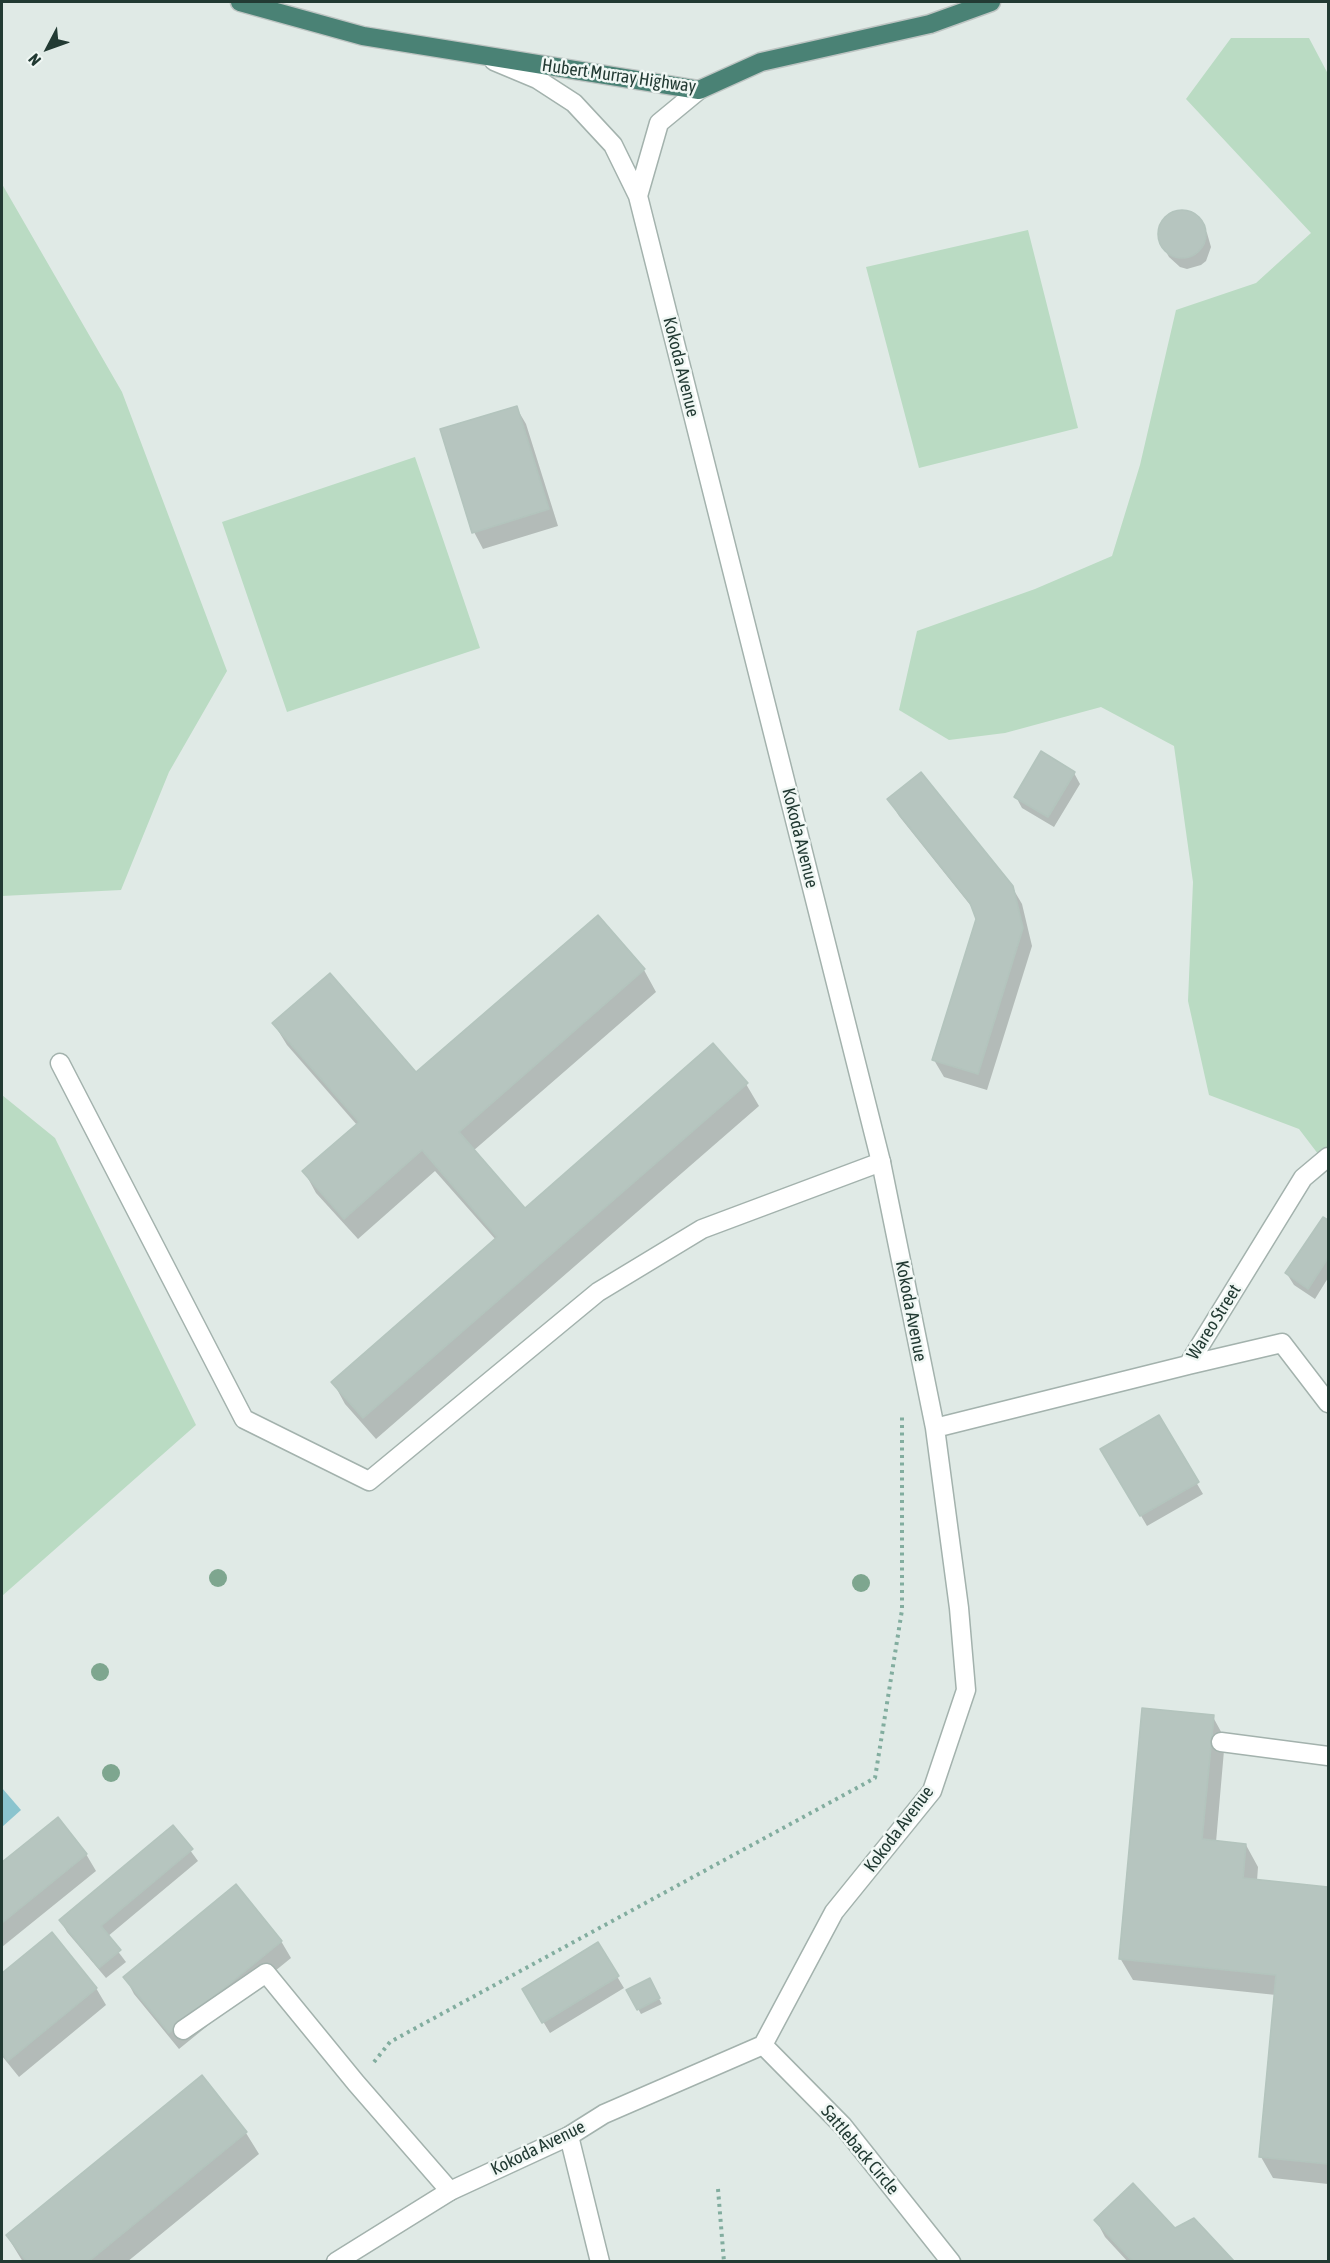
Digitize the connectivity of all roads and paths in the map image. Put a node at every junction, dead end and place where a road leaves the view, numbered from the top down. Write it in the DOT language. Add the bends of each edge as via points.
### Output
graph roads {
  1 [pos="240,2"];
  2 [pos="991,2"];
  3 [pos="483,56"];
  4 [pos="699,90"];
  5 [pos="638,196"];
  6 [pos="60,1063"];
  7 [pos="1329,1157"];
  8 [pos="881,1162"];
  9 [pos="1188,1365"];
  10 [pos="1329,1403"];
  11 [pos="902,1407"];
  12 [pos="935,1428"];
  13 [pos="1221,1742"];
  14 [pos="1329,1756"];
  15 [pos="183,2030"];
  16 [pos="763,2045"];
  17 [pos="356,2083"];
  18 [pos="568,2136"];
  19 [pos="718,2189"];
  20 [pos="450,2191"];
  21 [pos="336,2262"];
  22 [pos="600,2262"];
  23 [pos="724,2262"];
  24 [pos="951,2262"];
  1 -- 3 [label="highway, Hubert Murray Highway" via="363,36"];
  2 -- 4 [label="highway, Hubert Murray Highway" via="930,24 761,62"];
  3 -- 4 [label="highway, Hubert Murray Highway"];
  3 -- 5 [label="street, Kokoda Avenue" via="537,79 574,103 613,145"];
  4 -- 5 [label="street" via="659,123"];
  5 -- 8 [label="street, Kokoda Avenue"];
  6 -- 8 [label="street" via="244,1419 369,1481 598,1292 702,1229"];
  7 -- 9 [label="street, Wareo Street" via="1304,1178"];
  8 -- 12 [label="street, Kokoda Avenue"];
  9 -- 10 [label="street" via="1282,1343"];
  9 -- 12 [label="street, Wareo Street"];
  11 -- 17 [label="path" via="902,1610 875,1778 390,2042"];
  12 -- 16 [label="street, Kokoda Avenue" via="966,1690 932,1791 834,1912"];
  13 -- 14 [label="street"];
  15 -- 17 [label="street" via="266,1973"];
  16 -- 18 [label="street, Kokoda Avenue" via="604,2114"];
  16 -- 24 [label="street, Sattleback Circle" via="843,2126"];
  17 -- 20 [label="street"];
  18 -- 20 [label="street, Kokoda Avenue"];
  18 -- 22 [label="street"];
  19 -- 23 [label="path"];
  20 -- 21 [label="street, Kokoda Avenue"];
}
